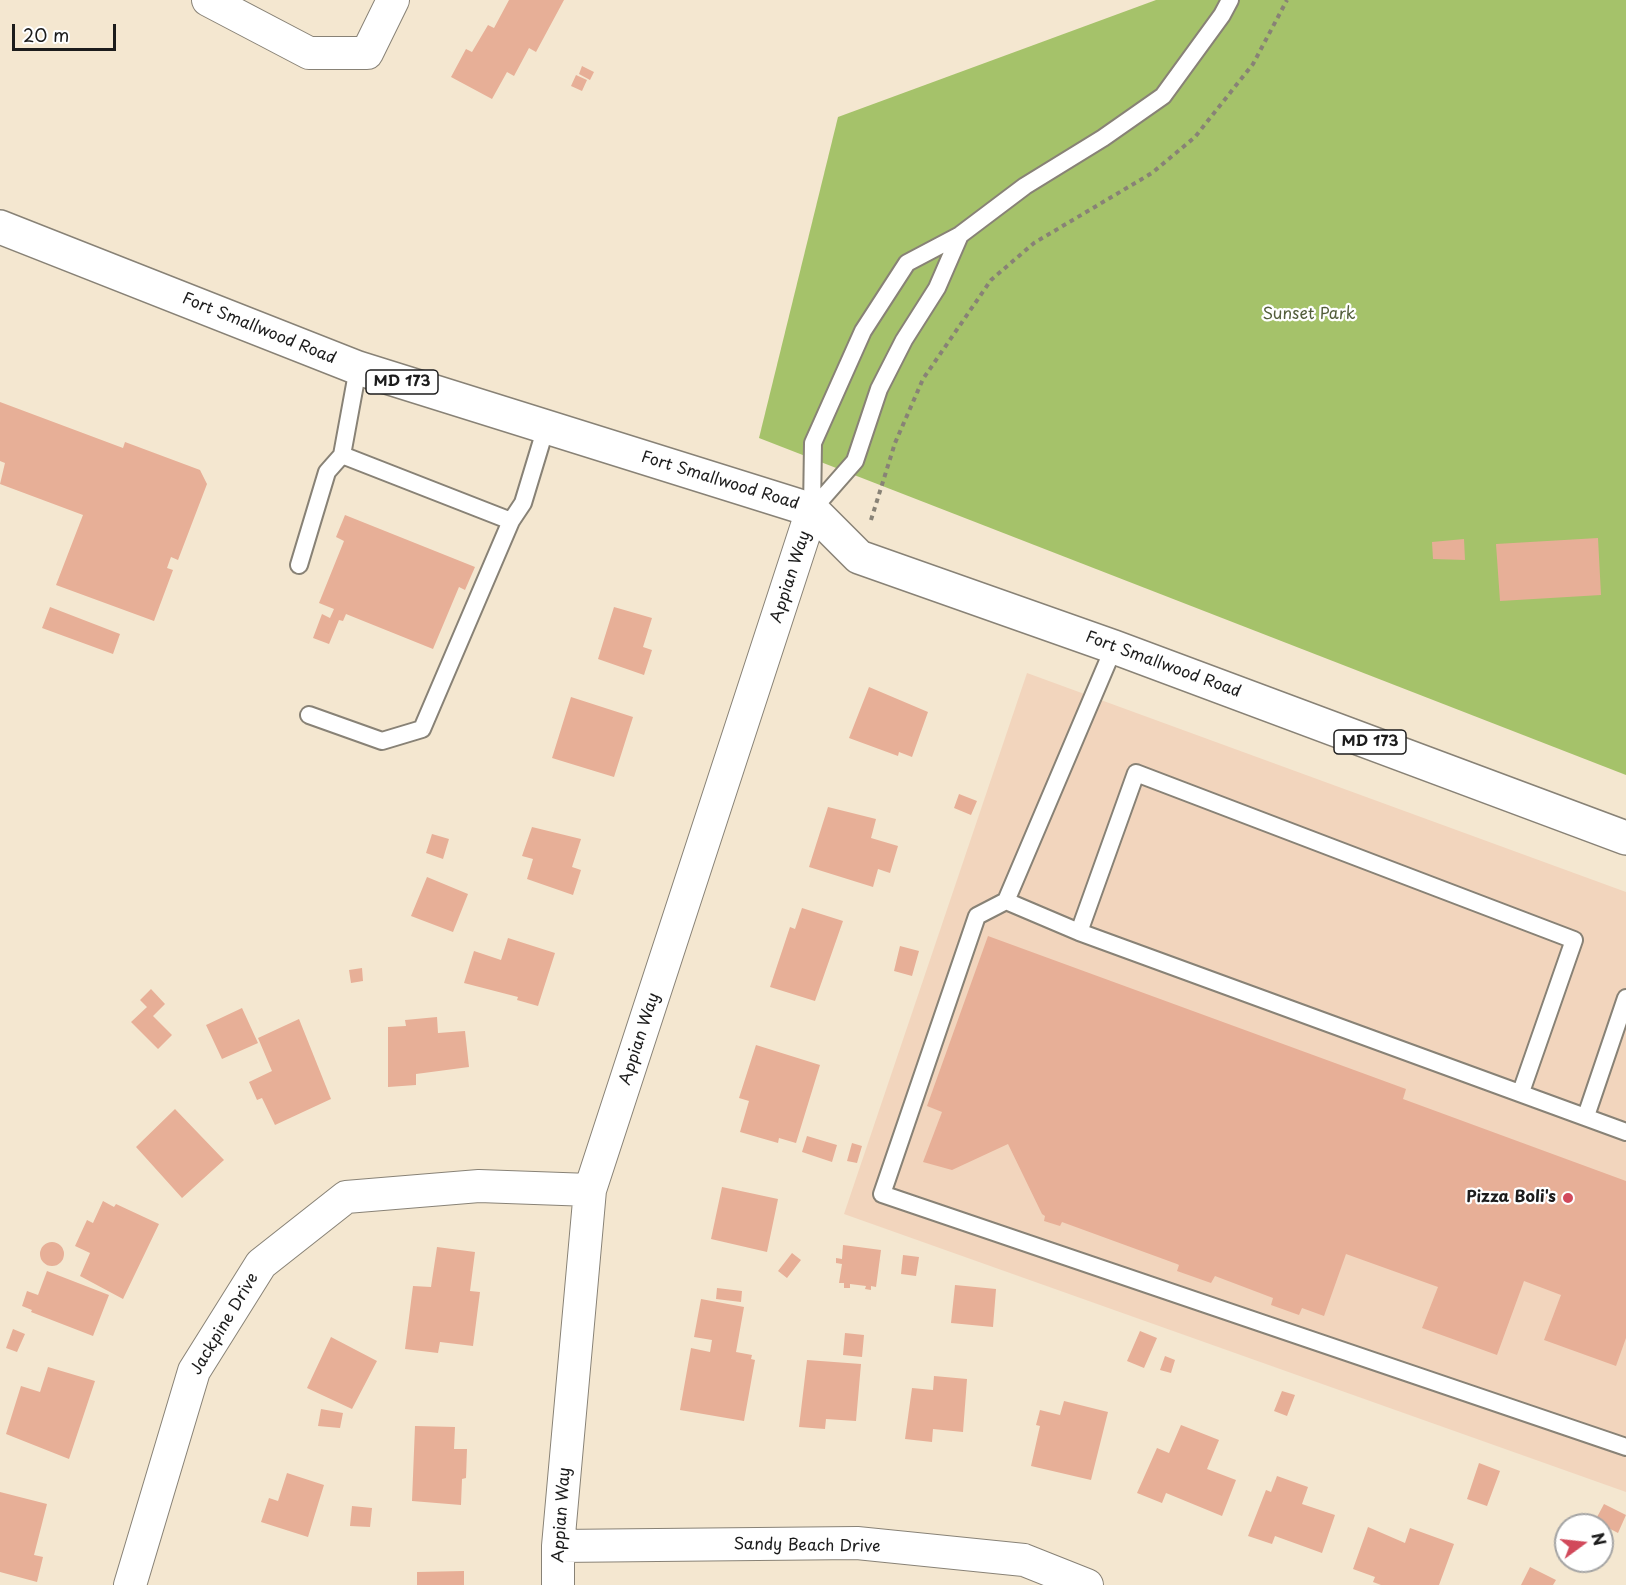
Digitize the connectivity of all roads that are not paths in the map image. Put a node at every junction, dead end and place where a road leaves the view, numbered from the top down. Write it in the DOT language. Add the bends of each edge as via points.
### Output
graph roads {
  1 [pos="208,0"];
  2 [pos="393,0"];
  3 [pos="1230,0"];
  4 [pos="0,226"];
  5 [pos="960,235"];
  6 [pos="358,368"];
  7 [pos="546,427"];
  8 [pos="342,455"];
  9 [pos="812,510"];
  10 [pos="511,521"];
  11 [pos="299,565"];
  12 [pos="1114,647"];
  13 [pos="309,715"];
  14 [pos="1626,838"];
  15 [pos="1006,901"];
  16 [pos="1078,932"];
  17 [pos="1626,998"];
  18 [pos="1521,1092"];
  19 [pos="1586,1116"];
  20 [pos="1626,1132"];
  21 [pos="590,1190"];
  22 [pos="1626,1447"];
  23 [pos="558,1546"];
  24 [pos="130,1585"];
  25 [pos="558,1585"];
  26 [pos="1087,1585"];
  1 -- 2 [label="street" via="309,53 367,53"];
  3 -- 5 [label="lane" via="1163,96 1025,186"];
  4 -- 6 [label="main road, Fort Smallwood Road / MD 173"];
  5 -- 9 [label="lane" via="937,288 879,389 855,461"];
  5 -- 9 [label="lane" via="907,263 863,331 813,443"];
  6 -- 7 [label="main road, Fort Smallwood Road / MD 173"];
  6 -- 8 [label="lane"];
  7 -- 9 [label="main road, Fort Smallwood Road / MD 173"];
  7 -- 10 [label="lane" via="524,502"];
  8 -- 10 [label="lane"];
  8 -- 11 [label="lane" via="327,472"];
  9 -- 12 [label="main road, Fort Smallwood Road / MD 173" via="859,557"];
  9 -- 21 [label="street, Appian Way"];
  10 -- 13 [label="lane" via="422,729 382,741"];
  12 -- 14 [label="main road, Fort Smallwood Road / MD 173"];
  12 -- 15 [label="lane"];
  15 -- 16 [label="lane"];
  15 -- 22 [label="lane" via="977,916 882,1194"];
  16 -- 18 [label="lane"];
  16 -- 18 [label="lane" via="1136,773 1574,940"];
  17 -- 19 [label="lane"];
  18 -- 19 [label="lane"];
  19 -- 20 [label="lane"];
  21 -- 23 [label="street, Appian Way"];
  21 -- 24 [label="street, Jackpine Drive" via="479,1186 346,1197 261,1264 194,1371"];
  23 -- 25 [label="street, Appian Way"];
  23 -- 26 [label="street, Sandy Beach Drive" via="857,1544 1024,1560"];
}
